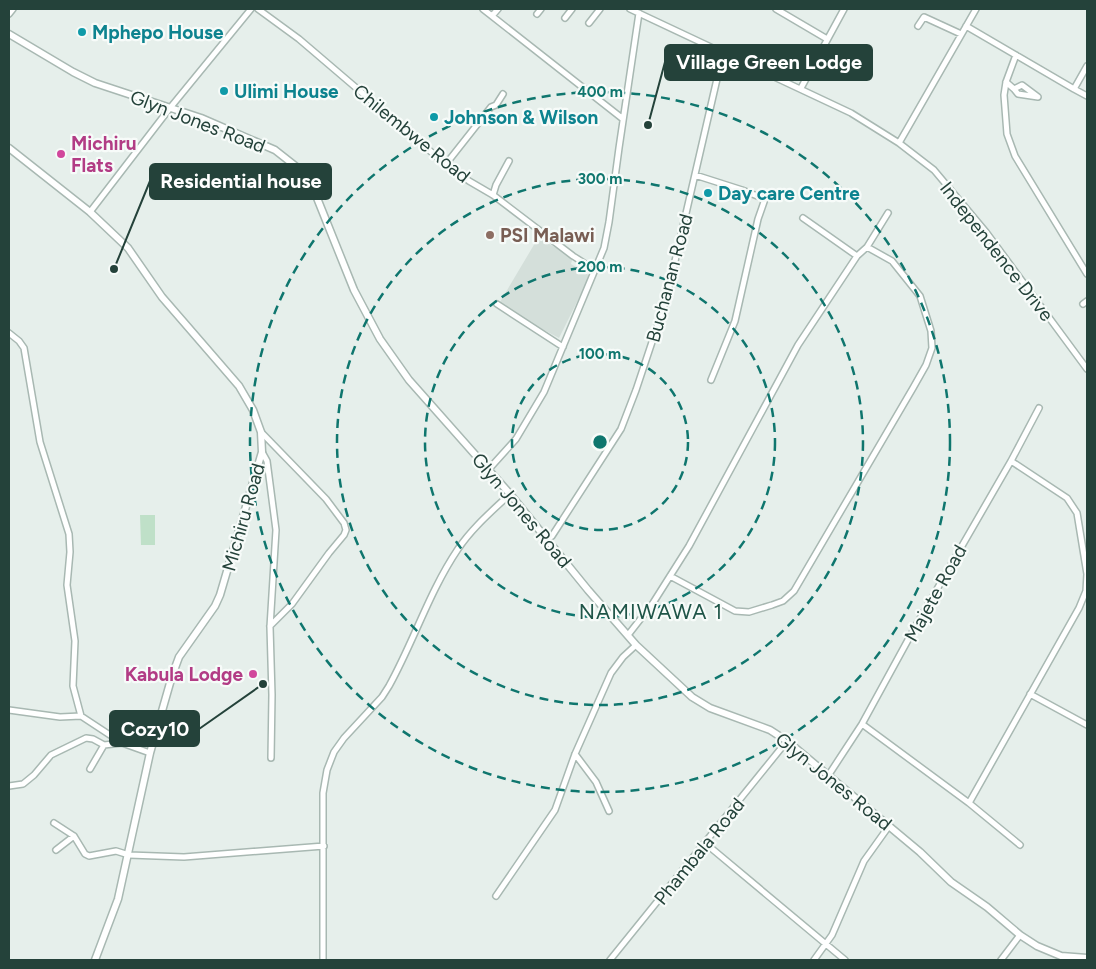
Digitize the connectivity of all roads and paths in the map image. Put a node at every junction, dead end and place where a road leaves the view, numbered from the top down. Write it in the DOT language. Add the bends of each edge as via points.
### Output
graph roads {
  1 [pos="12,9"];
  2 [pos="251,9"];
  3 [pos="258,9"];
  4 [pos="483,9"];
  5 [pos="498,9"];
  6 [pos="572,9"];
  7 [pos="600,9"];
  8 [pos="630,9"];
  9 [pos="776,9"];
  10 [pos="844,9"];
  11 [pos="976,9"];
  12 [pos="9,14"];
  13 [pos="639,14"];
  14 [pos="492,16"];
  15 [pos="565,18"];
  16 [pos="589,23"];
  17 [pos="918,26"];
  18 [pos="966,26"];
  19 [pos="9,34"];
  20 [pos="961,34"];
  21 [pos="828,39"];
  22 [pos="724,53"];
  23 [pos="1016,54"];
  24 [pos="1087,66"];
  25 [pos="1006,82"];
  26 [pos="801,88"];
  27 [pos="1014,88"];
  28 [pos="1074,89"];
  29 [pos="503,94"];
  30 [pos="1087,96"];
  31 [pos="170,108"];
  32 [pos="623,119"];
  33 [pos="899,143"];
  34 [pos="9,148"];
  35 [pos="509,161"];
  36 [pos="446,164"];
  37 [pos="695,175"];
  38 [pos="493,195"];
  39 [pos="90,212"];
  40 [pos="888,213"];
  41 [pos="803,218"];
  42 [pos="867,247"];
  43 [pos="857,256"];
  44 [pos="595,270"];
  45 [pos="1087,274"];
  46 [pos="498,304"];
  47 [pos="9,333"];
  48 [pos="563,347"];
  49 [pos="1087,369"];
  50 [pos="712,380"];
  51 [pos="1039,408"];
  52 [pos="261,432"];
  53 [pos="262,452"];
  54 [pos="1011,461"];
  55 [pos="489,469"];
  56 [pos="510,494"];
  57 [pos="547,539"];
  58 [pos="670,576"];
  59 [pos="270,627"];
  60 [pos="628,635"];
  61 [pos="636,645"];
  62 [pos="1030,694"];
  63 [pos="9,710"];
  64 [pos="80,716"];
  65 [pos="862,724"];
  66 [pos="1087,726"];
  67 [pos="787,741"];
  68 [pos="122,743"];
  69 [pos="104,745"];
  70 [pos="150,753"];
  71 [pos="575,754"];
  72 [pos="271,758"];
  73 [pos="90,769"];
  74 [pos="828,776"];
  75 [pos="9,786"];
  76 [pos="969,803"];
  77 [pos="609,811"];
  78 [pos="54,823"];
  79 [pos="889,826"];
  80 [pos="74,836"];
  81 [pos="705,843"];
  82 [pos="1020,845"];
  83 [pos="324,846"];
  84 [pos="56,850"];
  85 [pos="129,855"];
  86 [pos="496,896"];
  87 [pos="1020,935"];
  88 [pos="826,944"];
  89 [pos="1087,958"];
  90 [pos="95,960"];
  91 [pos="323,960"];
  92 [pos="610,960"];
  93 [pos="814,960"];
  94 [pos="845,960"];
  95 [pos="1001,960"];
  1 -- 12 [label="street"];
  2 -- 31 [label="street"];
  3 -- 36 [label="street, Chilembwe Road" via="299,39"];
  4 -- 14 [label="street"];
  5 -- 14 [label="street"];
  6 -- 15 [label="street"];
  7 -- 16 [label="street"];
  8 -- 13 [label="street, Independence Drive"];
  9 -- 21 [label="street"];
  10 -- 21 [label="street"];
  11 -- 18 [label="street"];
  13 -- 22 [label="street, Independence Drive"];
  13 -- 32 [label="street"];
  14 -- 32 [label="street"];
  17 -- 20 [label="street" via="924,17"];
  18 -- 20 [label="street"];
  18 -- 23 [label="street"];
  19 -- 31 [label="street, Glyn Jones Road" via="84,78"];
  20 -- 33 [label="street"];
  21 -- 26 [label="street"];
  22 -- 26 [label="street, Independence Drive"];
  22 -- 37 [label="street, Buchanan Road"];
  23 -- 25 [label="street"];
  23 -- 28 [label="street"];
  24 -- 28 [label="street"];
  25 -- 27 [label="street"];
  25 -- 45 [label="street" via="1007,134 1015,156"];
  26 -- 33 [label="street, Independence Drive" via="851,113"];
  28 -- 30 [label="street"];
  29 -- 36 [label="street"];
  31 -- 39 [label="street"];
  31 -- 55 [label="street, Glyn Jones Road" via="275,150 303,172 319,200 354,290 380,340 409,380"];
  32 -- 44 [label="street" via="609,222"];
  33 -- 49 [label="street, Independence Drive" via="934,170 962,201"];
  34 -- 39 [label="street, Michiru Road"];
  35 -- 38 [label="street"];
  36 -- 38 [label="street, Chilembwe Road"];
  37 -- 50 [label="street" via="765,199 735,321"];
  37 -- 57 [label="street, Buchanan Road" via="666,300 621,429"];
  38 -- 44 [label="street, Chilembwe Road"];
  39 -- 52 [label="street, Michiru Road" via="128,248 162,297 239,386"];
  40 -- 42 [label="street"];
  41 -- 43 [label="street"];
  42 -- 43 [label="street"];
  42 -- 58 [label="street" via="892,261 920,296 931,331 932,348 913,388 794,591 783,601 772,605 750,612 735,611"];
  43 -- 58 [label="street" via="798,345"];
  44 -- 48 [label="street"];
  46 -- 48 [label="street"];
  47 -- 64 [label="street" via="24,348 40,442 69,534 67,585 75,641 73,686"];
  48 -- 55 [label="street" via="529,420"];
  51 -- 54 [label="street, Majete Road"];
  52 -- 53 [label="street, Michiru Road"];
  52 -- 59 [label="street" via="326,499 346,530 292,604"];
  53 -- 59 [label="street" via="267,461 276,530"];
  53 -- 70 [label="street, Michiru Road" via="220,595 176,664"];
  54 -- 62 [label="street" via="1066,498 1077,513 1087,574 1086,591 1079,608"];
  54 -- 65 [label="street, Majete Road"];
  55 -- 56 [label="street, Glyn Jones Road"];
  56 -- 57 [label="street, Glyn Jones Road"];
  56 -- 83 [label="street" via="459,547 433,592 389,686 344,738 330,761 323,793"];
  57 -- 60 [label="street, Glyn Jones Road"];
  58 -- 60 [label="street"];
  59 -- 72 [label="street"];
  60 -- 61 [label="street, Glyn Jones Road"];
  61 -- 67 [label="street, Glyn Jones Road" via="704,704 770,730"];
  61 -- 71 [label="street" via="611,674"];
  62 -- 66 [label="street"];
  62 -- 76 [label="street"];
  63 -- 64 [label="street" via="60,717"];
  64 -- 68 [label="street"];
  65 -- 74 [label="street, Majete Road"];
  65 -- 76 [label="street"];
  67 -- 74 [label="street, Glyn Jones Road"];
  67 -- 81 [label="street, Phambala Road"];
  68 -- 69 [label="street"];
  68 -- 70 [label="street"];
  69 -- 73 [label="street"];
  69 -- 75 [label="street" via="93,738 86,738 51,755 23,784"];
  70 -- 85 [label="street, Michiru Road"];
  71 -- 77 [label="street" via="596,782"];
  71 -- 86 [label="street" via="555,810"];
  74 -- 79 [label="street, Glyn Jones Road"];
  76 -- 82 [label="street"];
  78 -- 80 [label="street"];
  79 -- 87 [label="street, Glyn Jones Road" via="951,882"];
  79 -- 88 [label="street" via="864,861"];
  80 -- 84 [label="street"];
  80 -- 85 [label="street" via="89,856 116,851"];
  81 -- 88 [label="street"];
  81 -- 92 [label="street, Phambala Road"];
  83 -- 85 [label="street" via="201,856"];
  83 -- 91 [label="street"];
  85 -- 90 [label="street, Michiru Road" via="118,899"];
  87 -- 89 [label="street, Glyn Jones Road" via="1056,954"];
  87 -- 95 [label="street"];
  88 -- 93 [label="street"];
  88 -- 94 [label="street"];
}
